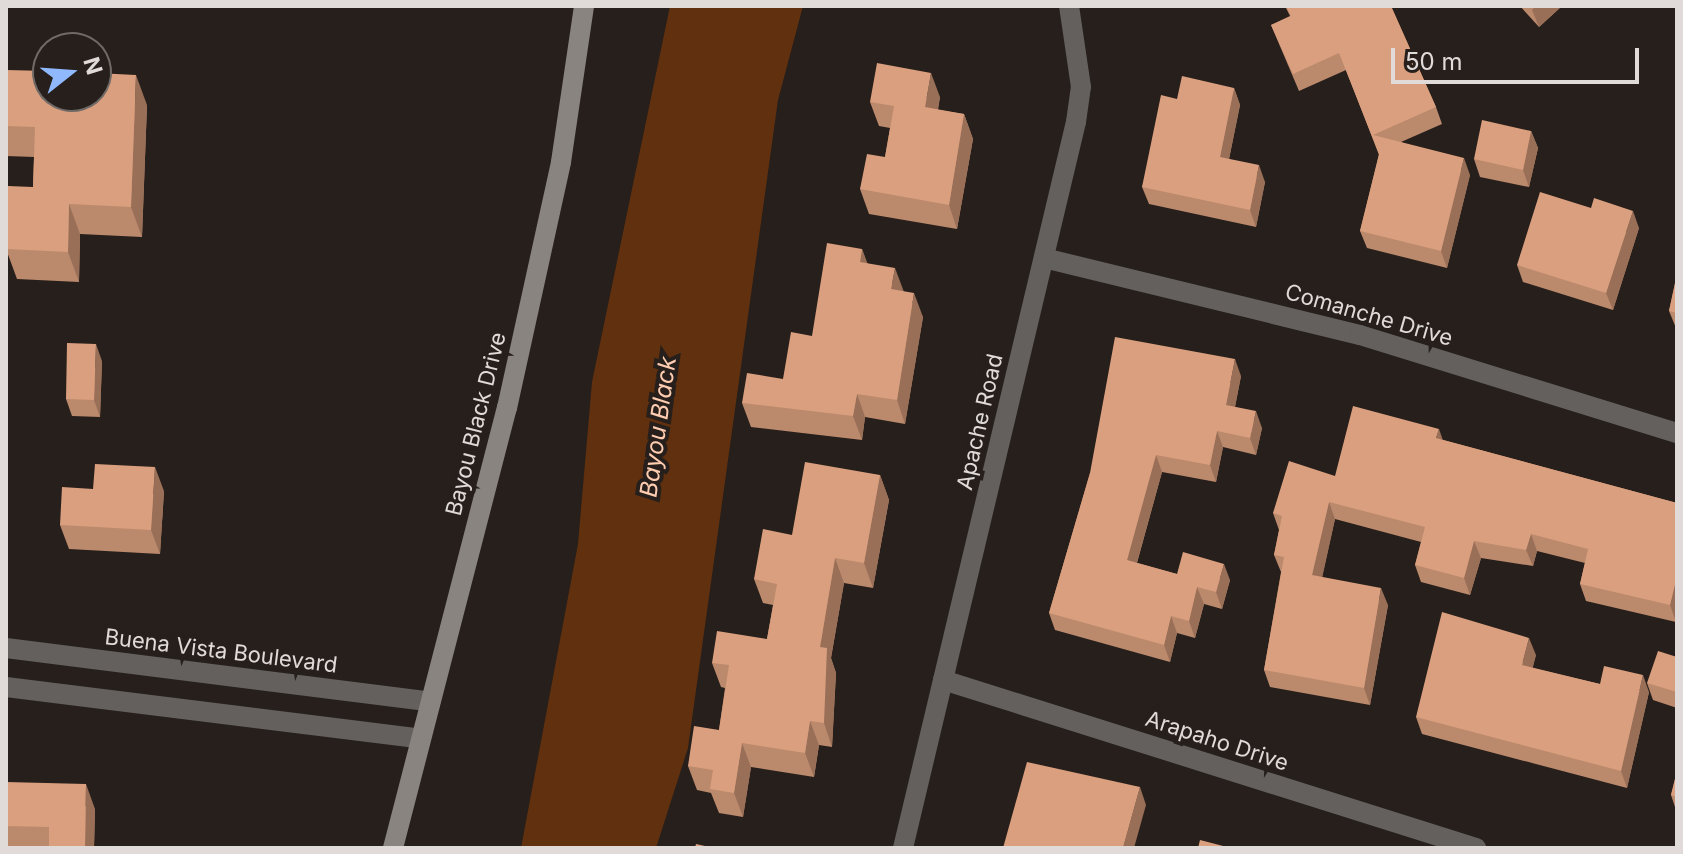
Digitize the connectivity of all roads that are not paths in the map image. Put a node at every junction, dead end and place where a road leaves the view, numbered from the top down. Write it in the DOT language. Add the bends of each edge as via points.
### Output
graph roads {
  1 [pos="584,6"];
  2 [pos="1069,6"];
  3 [pos="1044,258"];
  4 [pos="1677,433"];
  5 [pos="6,648"];
  6 [pos="943,680"];
  7 [pos="6,687"];
  8 [pos="431,702"];
  9 [pos="421,739"];
  10 [pos="393,848"];
  11 [pos="903,848"];
  12 [pos="1476,848"];
  1 -- 8 [label="main road, Bayou Black Drive" via="561,162"];
  2 -- 3 [label="street, Apache Road" via="1081,87"];
  3 -- 4 [label="street, Comanche Drive" via="1360,335"];
  3 -- 6 [label="street, Apache Road"];
  5 -- 8 [label="street, Buena Vista Boulevard"];
  6 -- 11 [label="street, Apache Road"];
  6 -- 12 [label="street, Arapaho Drive"];
  7 -- 9 [label="street"];
  8 -- 9 [label="main road, Bayou Black Drive"];
  9 -- 10 [label="main road, Bayou Black Drive"];
}
